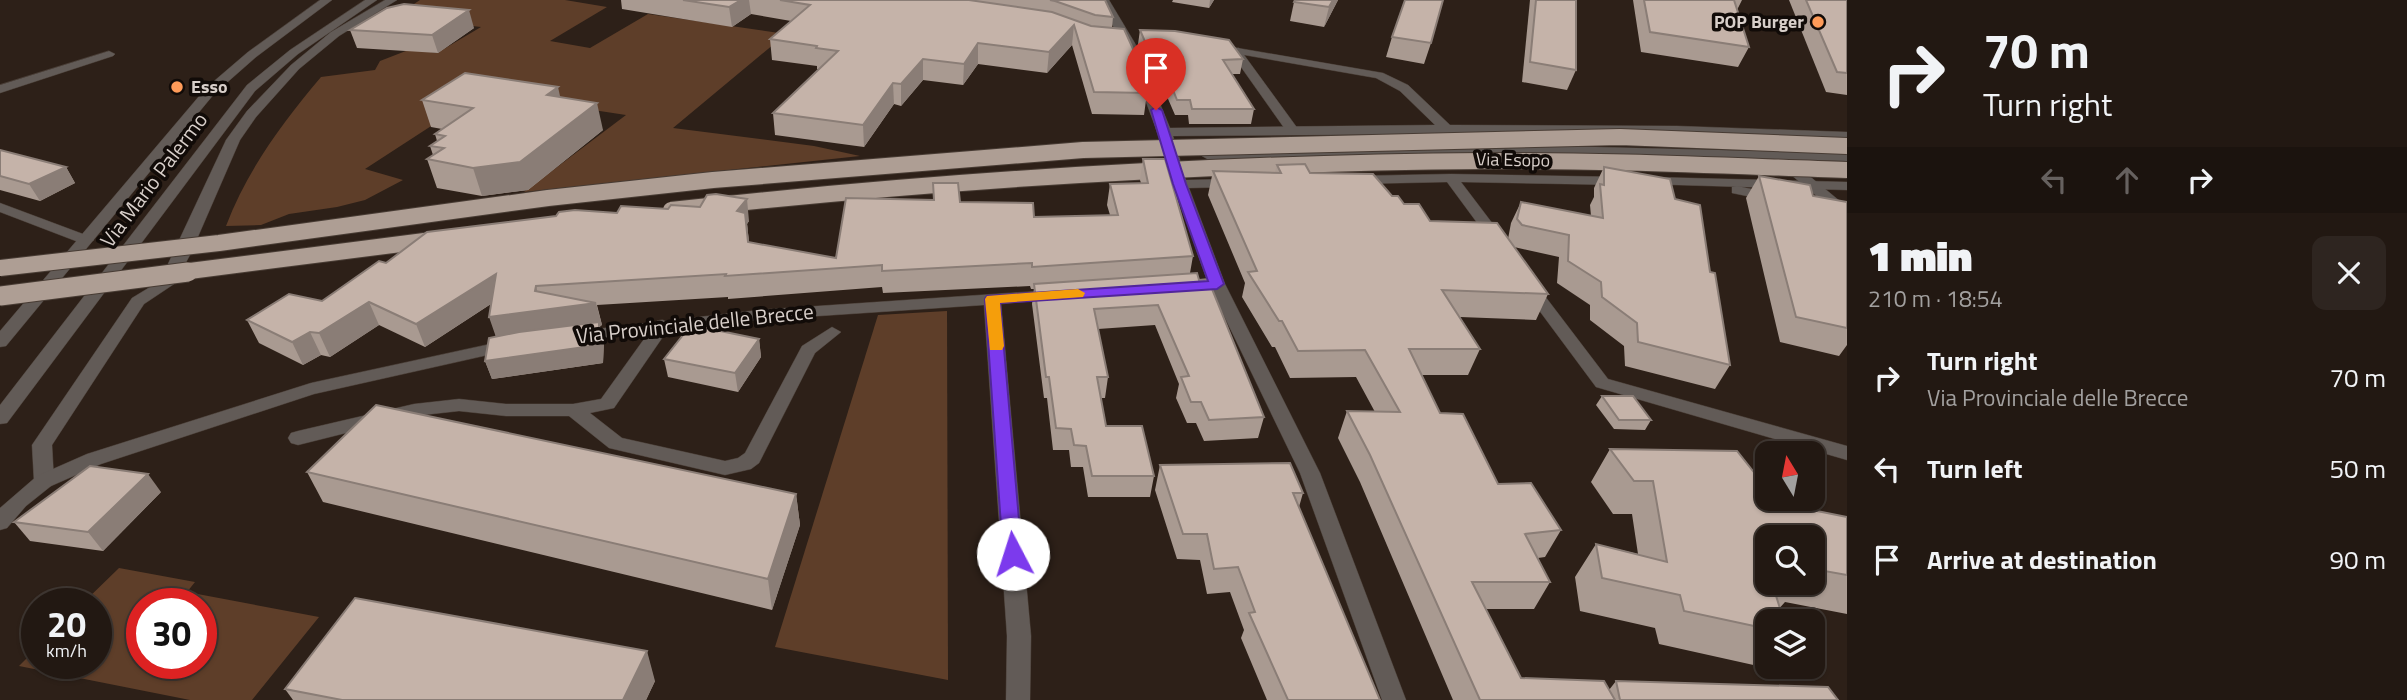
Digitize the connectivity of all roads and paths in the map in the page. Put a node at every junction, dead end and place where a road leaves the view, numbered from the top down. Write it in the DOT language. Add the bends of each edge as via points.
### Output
graph roads {
  1 [pos="327,0"];
  2 [pos="372,0"];
  3 [pos="392,0"];
  4 [pos="1104,0"];
  5 [pos="1198,44"];
  6 [pos="1235,50"];
  7 [pos="109,54"];
  8 [pos="0,89"];
  9 [pos="1445,127"];
  10 [pos="1292,129"];
  11 [pos="1198,131"];
  12 [pos="1165,132"];
  13 [pos="1748,132"];
  14 [pos="1847,136"];
  15 [pos="1847,146"];
  16 [pos="1775,154"];
  17 [pos="1209,156"];
  18 [pos="1847,157"];
  19 [pos="1847,170"];
  20 [pos="1451,178"];
  21 [pos="1341,180"];
  22 [pos="1217,183"];
  23 [pos="1244,183"];
  24 [pos="1809,183"];
  25 [pos="1180,184"];
  26 [pos="1847,186"];
  27 [pos="1737,190"];
  28 [pos="1790,200"];
  29 [pos="1816,205"];
  30 [pos="0,207"];
  31 [pos="1845,211"];
  32 [pos="653,212"];
  33 [pos="454,237"];
  34 [pos="86,240"];
  35 [pos="0,268"];
  36 [pos="1217,284"];
  37 [pos="1169,288"];
  38 [pos="1074,294"];
  39 [pos="0,296"];
  40 [pos="992,299"];
  41 [pos="663,325"];
  42 [pos="832,332"];
  43 [pos="566,337"];
  44 [pos="0,342"];
  45 [pos="524,342"];
  46 [pos="573,410"];
  47 [pos="0,418"];
  48 [pos="298,438"];
  49 [pos="1847,453"];
  50 [pos="44,481"];
  51 [pos="0,522"];
  52 [pos="1018,700"];
  53 [pos="1394,700"];
  1 -- 34 [label="street, Via Mario Palermo" via="240,62 210,91"];
  2 -- 47 [label="street, Via Mario Palermo" via="306,42 251,88"];
  3 -- 50 [label="street" via="335,34 295,67 251,114 233,140 166,284 138,301 42,445"];
  4 -- 12 [label="street" via="1130,41"];
  5 -- 6 [label="street"];
  6 -- 9 [label="street" via="1379,75 1404,88"];
  6 -- 10 [label="street"];
  7 -- 8 [label="street"];
  9 -- 10 [label="street, Via Esopo"];
  9 -- 13 [label="street, Via Esopo"];
  10 -- 11 [label="street, Via Esopo"];
  11 -- 12 [label="street, Via Esopo"];
  11 -- 17 [label="street"];
  12 -- 25 [label="street"];
  13 -- 14 [label="street, Via Esopo"];
  13 -- 16 [label="street"];
  15 -- 35 [label="highway, bridge" via="1620,137 1083,150 713,180"];
  16 -- 17 [label="street, Via Esopo" via="1509,149"];
  16 -- 18 [label="street, Via Esopo"];
  16 -- 24 [label="street"];
  17 -- 22 [label="street"];
  19 -- 32 [label="highway, bridge" via="1488,161 1182,168 927,184"];
  20 -- 21 [label="street, Via Esopo"];
  20 -- 24 [label="street, Via Esopo"];
  20 -- 49 [label="street" via="1602,383"];
  22 -- 23 [label="street"];
  22 -- 25 [label="street"];
  24 -- 26 [label="street, Via Esopo"];
  24 -- 31 [label="street"];
  25 -- 36 [label="street"];
  27 -- 28 [label="street"];
  29 -- 31 [label="street"];
  30 -- 34 [label="street"];
  33 -- 39 [label="highway, bridge"];
  34 -- 44 [label="street, Via Mario Palermo"];
  36 -- 37 [label="street"];
  36 -- 53 [label="street" via="1310,473"];
  38 -- 40 [label="street, Via Provinciale delle Brecce"];
  40 -- 41 [label="street, Via Provinciale delle Brecce"];
  40 -- 52 [label="street" via="1019,636"];
  41 -- 43 [label="street, Via Provinciale delle Brecce"];
  41 -- 46 [label="street" via="607,404"];
  42 -- 46 [label="street" via="808,350 752,458 744,464 725,468 616,443"];
  45 -- 50 [label="street" via="311,389 105,455"];
  46 -- 48 [label="street" via="458,405 414,410"];
  50 -- 51 [label="street"];
}
